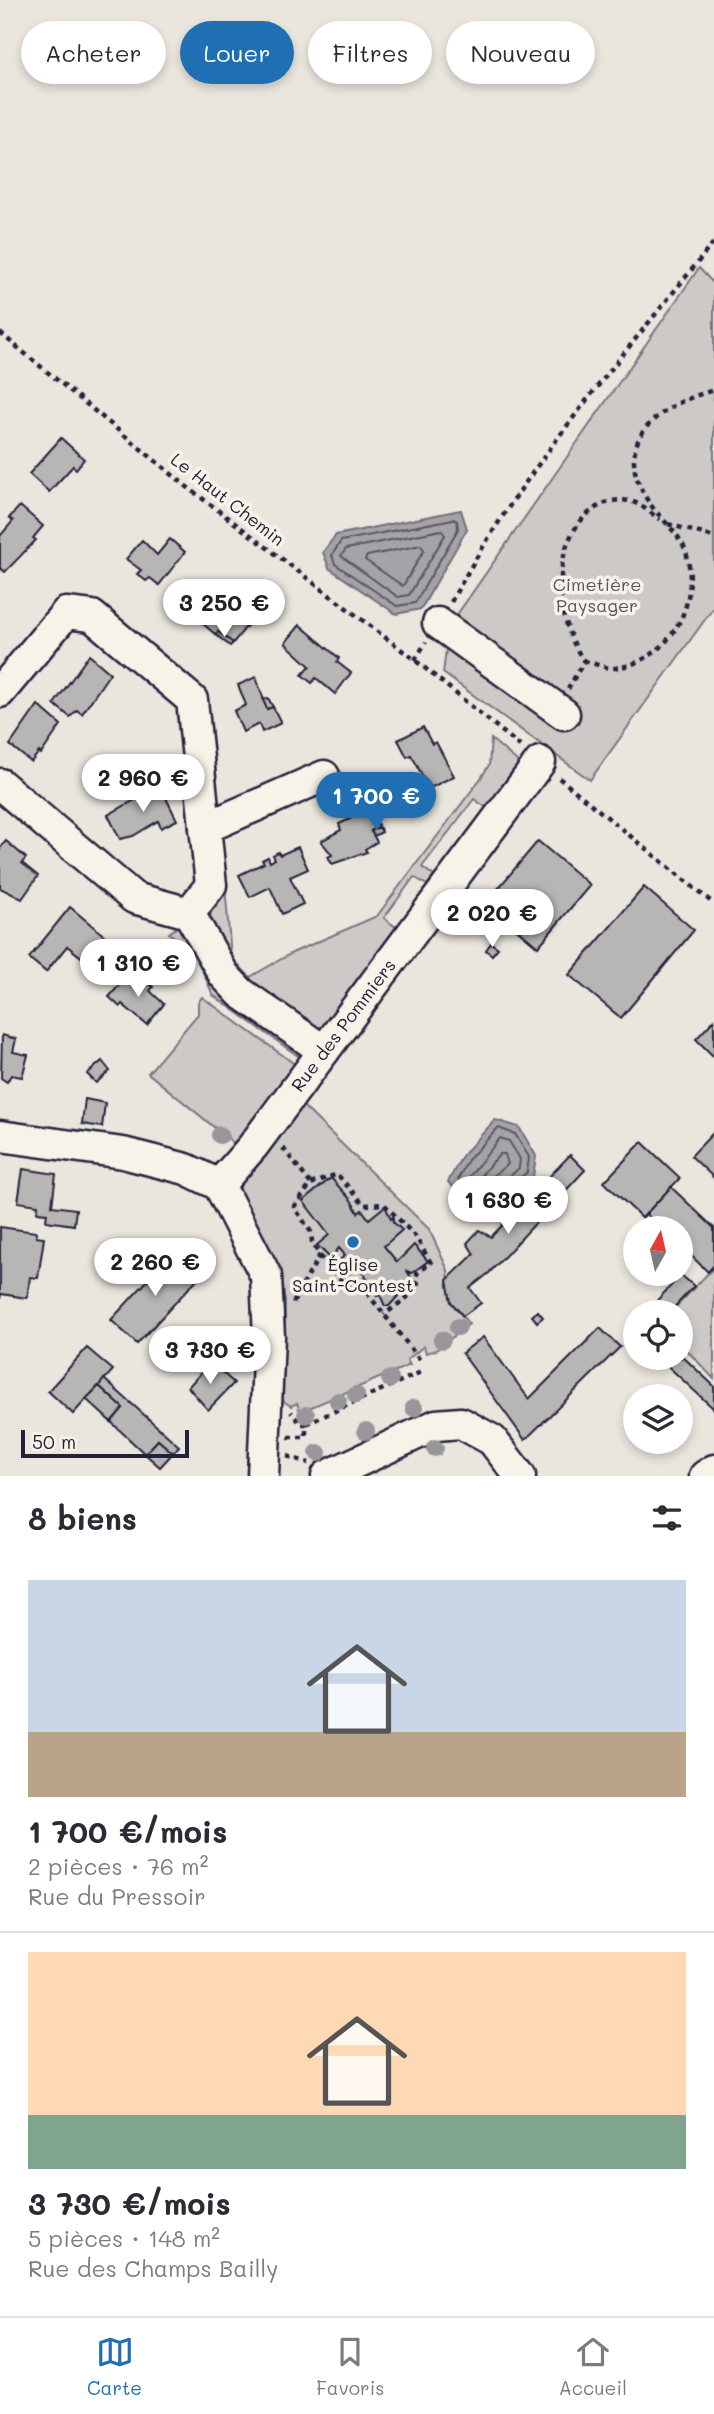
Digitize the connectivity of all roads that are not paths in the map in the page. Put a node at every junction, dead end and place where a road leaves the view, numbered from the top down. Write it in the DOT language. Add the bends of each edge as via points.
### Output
graph roads {
  1 [pos="442,617"];
  2 [pos="0,692"];
  3 [pos="564,714"];
  4 [pos="540,762"];
  5 [pos="324,776"];
  6 [pos="0,784"];
  7 [pos="205,828"];
  8 [pos="189,913"];
  9 [pos="324,1051"];
  10 [pos="0,1136"];
  11 [pos="219,1185"];
  12 [pos="714,1470"];
  13 [pos="260,1472"];
  14 [pos="327,1476"];
  15 [pos="520,1476"];
  16 [pos="705,1476"];
  1 -- 3 [label="street"];
  2 -- 7 [label="street" via="66,613 93,616 192,700"];
  4 -- 9 [label="street, Rue des Pommiers"];
  5 -- 7 [label="street"];
  6 -- 8 [label="street" via="134,898"];
  7 -- 8 [label="street" via="211,885"];
  8 -- 9 [label="street" via="224,975 241,993"];
  9 -- 11 [label="street, Rue des Pommiers"];
  10 -- 11 [label="street" via="123,1153 186,1169"];
  11 -- 13 [label="street" via="266,1276 270,1336"];
  12 -- 16 [label="street"];
  14 -- 15 [label="street" via="436,1425 461,1423 492,1440"];
}
